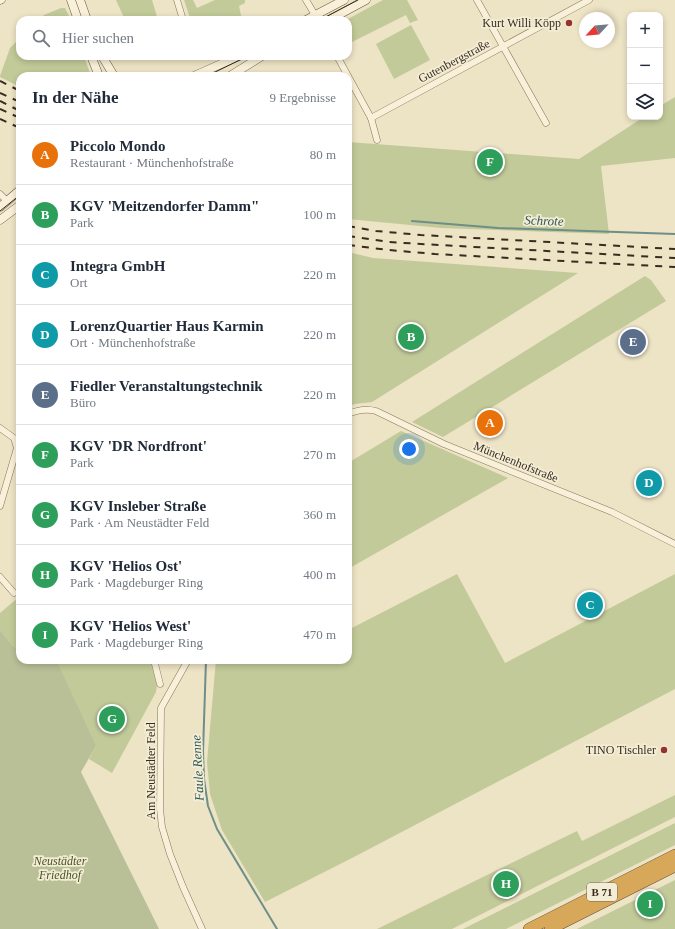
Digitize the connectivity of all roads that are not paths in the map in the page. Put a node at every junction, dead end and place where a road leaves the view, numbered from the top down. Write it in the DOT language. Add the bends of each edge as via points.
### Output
graph roads {
  1 [pos="71,0"];
  2 [pos="80,0"];
  3 [pos="177,0"];
  4 [pos="306,0"];
  5 [pos="344,0"];
  6 [pos="366,0"];
  7 [pos="477,0"];
  8 [pos="589,0"];
  9 [pos="315,15"];
  10 [pos="77,16"];
  11 [pos="86,16"];
  12 [pos="182,16"];
  13 [pos="336,16"];
  14 [pos="503,46"];
  15 [pos="93,60"];
  16 [pos="104,60"];
  17 [pos="231,60"];
  18 [pos="256,60"];
  19 [pos="339,60"];
  20 [pos="97,72"];
  21 [pos="112,72"];
  22 [pos="203,72"];
  23 [pos="236,72"];
  24 [pos="346,72"];
  25 [pos="352,83"];
  26 [pos="371,118"];
  27 [pos="546,123"];
  28 [pos="377,140"];
  29 [pos="16,193"];
  30 [pos="0,194"];
  31 [pos="3,204"];
  32 [pos="16,208"];
  33 [pos="0,220"];
  34 [pos="352,412"];
  35 [pos="0,428"];
  36 [pos="16,445"];
  37 [pos="16,451"];
  38 [pos="0,506"];
  39 [pos="675,544"];
  40 [pos="0,577"];
  41 [pos="14,593"];
  42 [pos="155,664"];
  43 [pos="186,664"];
  44 [pos="160,684"];
  45 [pos="675,855"];
  46 [pos="675,866"];
  47 [pos="202,929"];
  48 [pos="529,929"];
  49 [pos="550,929"];
  1 -- 10 [label="main road"];
  2 -- 11 [label="main road"];
  3 -- 12 [label="street"];
  4 -- 9 [label="street"];
  5 -- 9 [label="main road"];
  6 -- 13 [label="main road"];
  7 -- 14 [label="street"];
  8 -- 14 [label="street, Gutenbergstraße"];
  14 -- 26 [label="street, Gutenbergstraße"];
  14 -- 27 [label="street"];
  15 -- 20 [label="main road"];
  16 -- 21 [label="main road"];
  17 -- 22 [label="main road"];
  18 -- 23 [label="main road"];
  19 -- 24 [label="street"];
  25 -- 26 [label="street"];
  26 -- 28 [label="street"];
  29 -- 31 [label="main road"];
  30 -- 31 [label="street"];
  32 -- 33 [label="main road"];
  34 -- 39 [label="street, Münchenhofstraße" via="376,411 444,444 612,512"];
  35 -- 36 [label="street" via="14,438"];
  37 -- 38 [label="street"];
  40 -- 41 [label="street"];
  42 -- 44 [label="street"];
  43 -- 47 [label="street, Am Neustädter Feld" via="161,708 160,809 163,833 170,854"];
  45 -- 48 [label="highway, B 71"];
  46 -- 49 [label="highway, B 71"];
}
